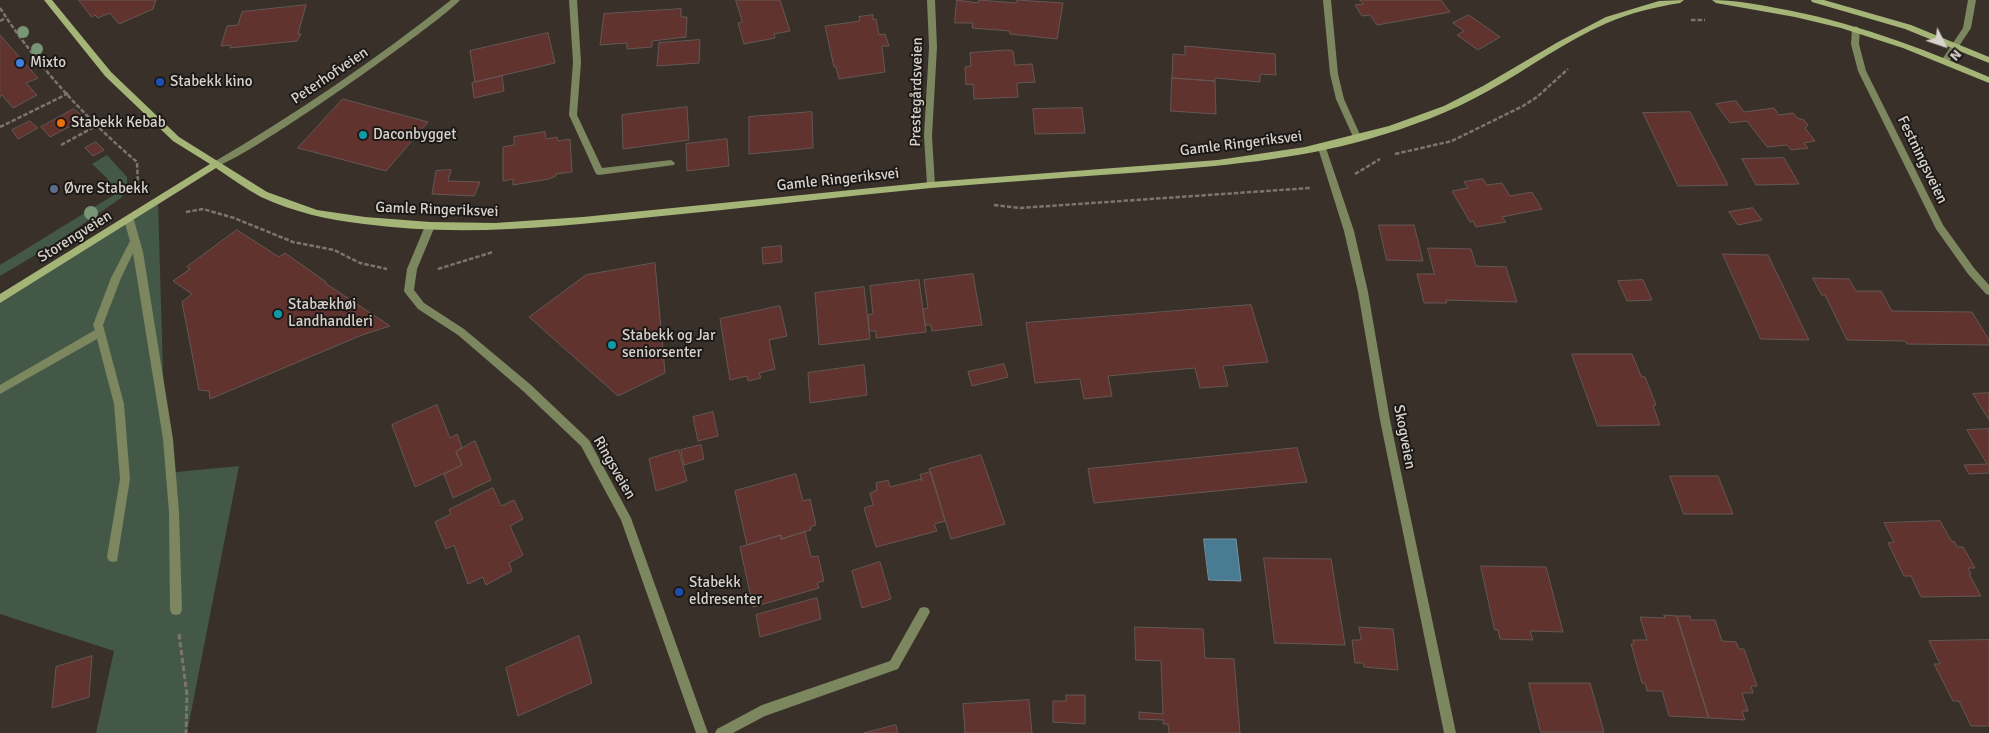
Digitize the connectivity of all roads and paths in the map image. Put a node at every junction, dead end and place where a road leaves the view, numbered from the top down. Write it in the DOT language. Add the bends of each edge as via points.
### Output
graph roads {
  1 [pos="48,0"];
  2 [pos="456,0"];
  3 [pos="573,0"];
  4 [pos="931,0"];
  5 [pos="1328,0"];
  6 [pos="1680,0"];
  7 [pos="1716,0"];
  8 [pos="1815,0"];
  9 [pos="1972,0"];
  10 [pos="0,8"];
  11 [pos="6,18"];
  12 [pos="0,21"];
  13 [pos="1856,29"];
  14 [pos="1955,45"];
  15 [pos="1989,60"];
  16 [pos="1945,61"];
  17 [pos="1989,80"];
  18 [pos="69,93"];
  19 [pos="96,126"];
  20 [pos="0,127"];
  21 [pos="1358,139"];
  22 [pos="61,145"];
  23 [pos="1322,148"];
  24 [pos="671,164"];
  25 [pos="215,165"];
  26 [pos="932,185"];
  27 [pos="138,187"];
  28 [pos="128,220"];
  29 [pos="430,226"];
  30 [pos="135,241"];
  31 [pos="1989,291"];
  32 [pos="0,299"];
  33 [pos="100,332"];
  34 [pos="0,390"];
  35 [pos="112,558"];
  36 [pos="176,610"];
  37 [pos="924,612"];
  38 [pos="186,733"];
  39 [pos="702,733"];
  40 [pos="721,733"];
  41 [pos="1450,733"];
  1 -- 25 [label="main road, Gamle Ringeriksvei" via="133,100 176,139"];
  2 -- 25 [label="street, Peterhofveien" via="404,42 262,139"];
  3 -- 24 [label="street" via="577,62 573,115 599,172"];
  4 -- 26 [label="street, Prestegårdsveien" via="933,48 928,136"];
  5 -- 21 [label="street" via="1334,74 1340,99"];
  6 -- 21 [label="main road, Gamle Ringeriksvei" via="1629,11 1600,23 1447,108"];
  7 -- 13 [label="main road"];
  8 -- 14 [label="main road" via="1872,15"];
  9 -- 14 [label="street" via="1967,28"];
  10 -- 11 [label="path"];
  11 -- 12 [label="path"];
  11 -- 18 [label="path"];
  13 -- 16 [label="main road"];
  13 -- 31 [label="street, Festningsveien" via="1855,44 1862,71 1939,227"];
  14 -- 15 [label="main road"];
  14 -- 16 [label="street"];
  16 -- 17 [label="main road"];
  18 -- 19 [label="path"];
  18 -- 20 [label="path"];
  19 -- 22 [label="path"];
  19 -- 27 [label="path" via="138,162"];
  21 -- 23 [label="main road, Gamle Ringeriksvei"];
  23 -- 26 [label="main road, Gamle Ringeriksvei" via="1218,163"];
  23 -- 41 [label="street, Skogveien" via="1349,231 1361,283 1385,420"];
  25 -- 28 [label="main road, Storengveien"];
  25 -- 29 [label="main road, Gamle Ringeriksvei" via="291,206 365,221"];
  26 -- 29 [label="main road, Gamle Ringeriksvei" via="583,221 495,227"];
  28 -- 30 [label="street"];
  28 -- 32 [label="main road, Storengveien"];
  29 -- 39 [label="street, Ringsveien" via="412,269 409,291 421,306 461,332 527,388 585,443 626,518"];
  30 -- 33 [label="street" via="113,286 98,325"];
  30 -- 36 [label="street" via="168,439 174,512"];
  33 -- 34 [label="street"];
  33 -- 35 [label="street" via="119,404 124,479"];
  36 -- 38 [label="path" via="187,695"];
  37 -- 40 [label="street" via="894,665 762,711"];
}
